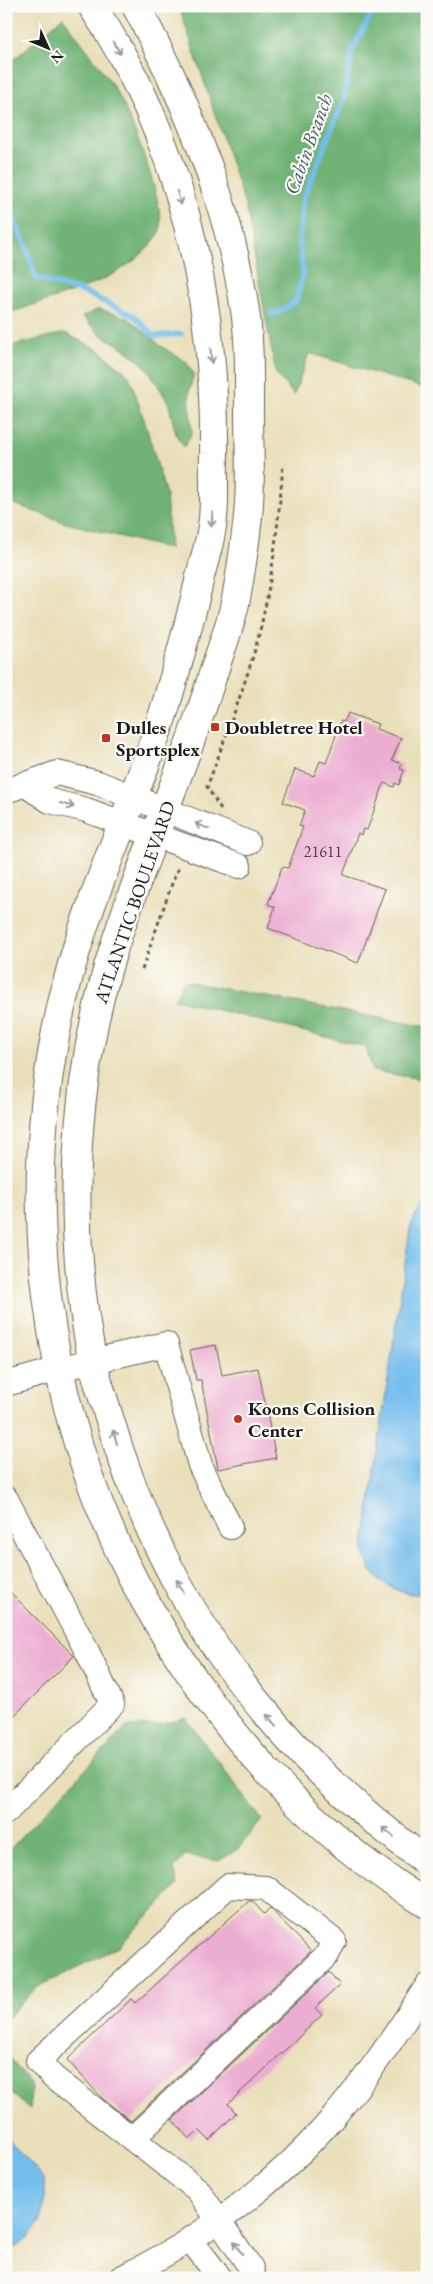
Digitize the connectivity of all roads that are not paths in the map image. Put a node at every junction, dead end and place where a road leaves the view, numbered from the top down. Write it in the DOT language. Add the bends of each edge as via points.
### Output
graph roads {
  1 [pos="92,6"];
  2 [pos="136,6"];
  3 [pos="15,787"];
  4 [pos="133,798"];
  5 [pos="165,810"];
  6 [pos="122,825"];
  7 [pos="155,836"];
  8 [pos="248,843"];
  9 [pos="239,866"];
  10 [pos="92,1362"];
  11 [pos="59,1369"];
  12 [pos="6,1384"];
  13 [pos="6,1499"];
  14 [pos="230,1527"];
  15 [pos="6,1812"];
  16 [pos="427,1862"];
  17 [pos="427,1904"];
  18 [pos="427,1986"];
  19 [pos="132,2139"];
  20 [pos="219,2220"];
  21 [pos="190,2239"];
  22 [pos="121,2278"];
  23 [pos="220,2278"];
  24 [pos="253,2278"];
  1 -- 4 [label="main road, ATLANTIC BOULEVARD, one-way" via="147,104 163,144 197,260 209,336 214,408 213,524 192,615 164,712"];
  2 -- 5 [label="main road, ATLANTIC BOULEVARD" via="192,120 230,238 246,314 249,388 249,502 236,600 206,698"];
  3 -- 4 [label="street" via="57,773 98,783"];
  3 -- 6 [label="street, one-way"];
  4 -- 5 [label="street"];
  4 -- 6 [label="main road, ATLANTIC BOULEVARD"];
  5 -- 7 [label="main road, ATLANTIC BOULEVARD"];
  8 -- 5 [label="street, one-way"];
  6 -- 7 [label="street"];
  6 -- 11 [label="main road, ATLANTIC BOULEVARD" via="82,929 66,984 45,1108 40,1202 45,1274"];
  7 -- 9 [label="street"];
  7 -- 10 [label="main road, ATLANTIC BOULEVARD" via="109,964 95,1016 82,1091 76,1182 78,1238"];
  10 -- 11 [label="street"];
  10 -- 14 [label="street" via="166,1344 200,1465"];
  16 -- 10 [label="main road, ATLANTIC BOULEVARD, one-way" via="385,1831 326,1778 274,1723 220,1654 154,1537 118,1449"];
  11 -- 12 [label="street"];
  11 -- 17 [label="main road, ATLANTIC BOULEVARD" via="88,1471 116,1542 168,1640 195,1680 261,1764 306,1810 367,1862"];
  13 -- 15 [label="street" via="112,1704"];
  18 -- 20 [label="street" via="363,2080 322,2130 286,2166"];
  19 -- 19 [label="street" via="327,1955 334,1942 266,1888 228,1886 38,2061 54,2078"];
  19 -- 20 [label="street" via="198,2190"];
  20 -- 21 [label="street"];
  24 -- 20 [label="street, one-way" via="252,2268"];
  21 -- 22 [label="street"];
  21 -- 23 [label="street"];
}
